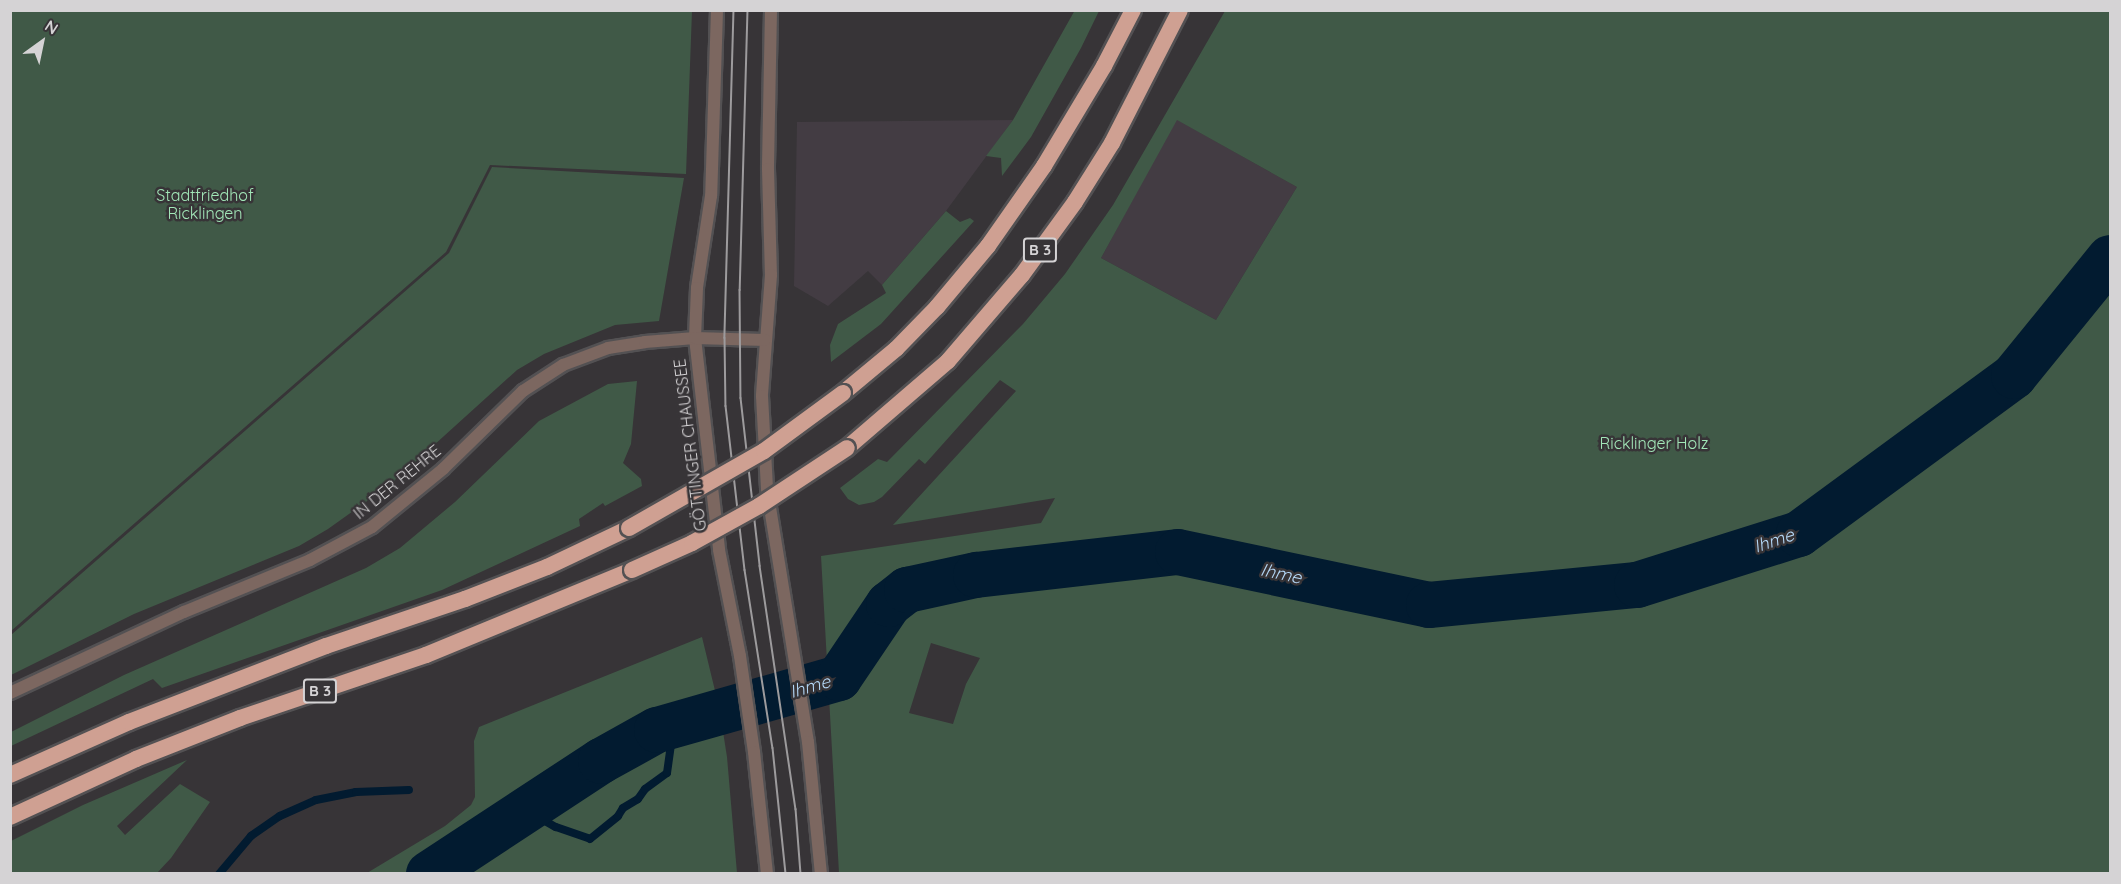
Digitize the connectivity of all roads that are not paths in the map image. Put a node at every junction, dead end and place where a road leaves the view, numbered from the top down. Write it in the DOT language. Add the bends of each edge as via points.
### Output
graph roads {
  1 [pos="717,10"];
  2 [pos="771,10"];
  3 [pos="1133,10"];
  4 [pos="1180,10"];
  5 [pos="695,338"];
  6 [pos="765,340"];
  7 [pos="10,693"];
  8 [pos="10,775"];
  9 [pos="10,817"];
  10 [pos="766,873"];
  11 [pos="821,873"];
  1 -- 5 [label="street, GÖTTINGER CHAUSSEE" via="711,196 697,288"];
  2 -- 6 [label="street" via="771,275"];
  3 -- 8 [label="highway, B 3, bridge" via="1044,166 988,246 937,307 896,349 764,451 629,528 547,567 129,722"];
  4 -- 9 [label="highway, B 3, bridge" via="1112,143 1022,275 948,361 847,448 759,506 632,570 426,655 240,718 136,759"];
  5 -- 6 [label="street, IN DER REHRE"];
  5 -- 7 [label="street, IN DER REHRE" via="608,348 563,365 523,391 442,469 372,527 310,560 184,612"];
  5 -- 10 [label="street, GÖTTINGER CHAUSSEE" via="719,550 754,752"];
  6 -- 11 [label="street" via="762,396 767,489 808,742"];
}
